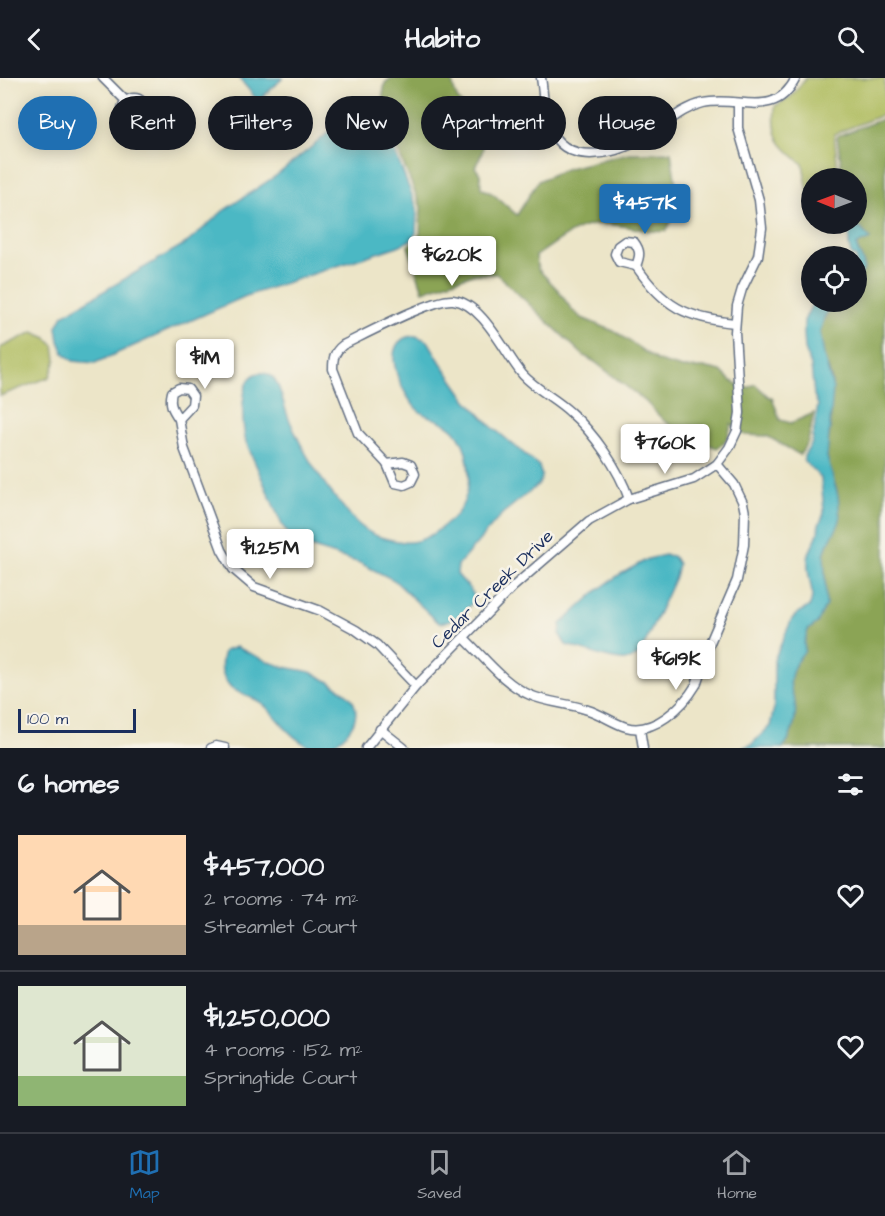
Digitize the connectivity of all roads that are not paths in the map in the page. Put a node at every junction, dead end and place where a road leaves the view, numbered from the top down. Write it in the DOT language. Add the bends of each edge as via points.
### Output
graph roads {
  1 [pos="103,78"];
  2 [pos="541,78"];
  3 [pos="796,78"];
  4 [pos="121,96"];
  5 [pos="738,103"];
  6 [pos="636,266"];
  7 [pos="735,323"];
  8 [pos="179,419"];
  9 [pos="387,464"];
  10 [pos="717,464"];
  11 [pos="629,499"];
  12 [pos="464,638"];
  13 [pos="416,686"];
  14 [pos="380,729"];
  15 [pos="640,729"];
  16 [pos="211,748"];
  17 [pos="225,748"];
  18 [pos="366,748"];
  19 [pos="404,748"];
  20 [pos="643,748"];
  1 -- 4 [label="street"];
  2 -- 5 [label="street" via="552,134 564,147 582,154 600,154 627,145 700,104"];
  3 -- 5 [label="street" via="786,93 771,102"];
  5 -- 7 [label="street, Cedar Creek Drive" via="738,128 759,200 762,228 758,256 742,289"];
  6 -- 7 [label="street" via="652,288 682,312 700,319"];
  7 -- 10 [label="street, Cedar Creek Drive" via="739,422 733,440"];
  8 -- 13 [label="street" via="184,448 222,550 233,569 254,587 321,611 356,630 377,645"];
  9 -- 11 [label="street" via="354,425 333,369 336,351 434,303 451,300 475,310 525,377 584,426 620,478"];
  10 -- 11 [label="street, Cedar Creek Drive" via="685,483"];
  10 -- 15 [label="street" via="734,484 745,513 737,580 692,692 664,718"];
  11 -- 12 [label="street, Cedar Creek Drive" via="589,521 530,570"];
  12 -- 13 [label="street, Cedar Creek Drive"];
  12 -- 15 [label="street" via="522,691"];
  13 -- 14 [label="street, Cedar Creek Drive"];
  14 -- 18 [label="street, Cedar Creek Drive"];
  14 -- 19 [label="street"];
  15 -- 20 [label="street"];
  16 -- 17 [label="street"];
}
